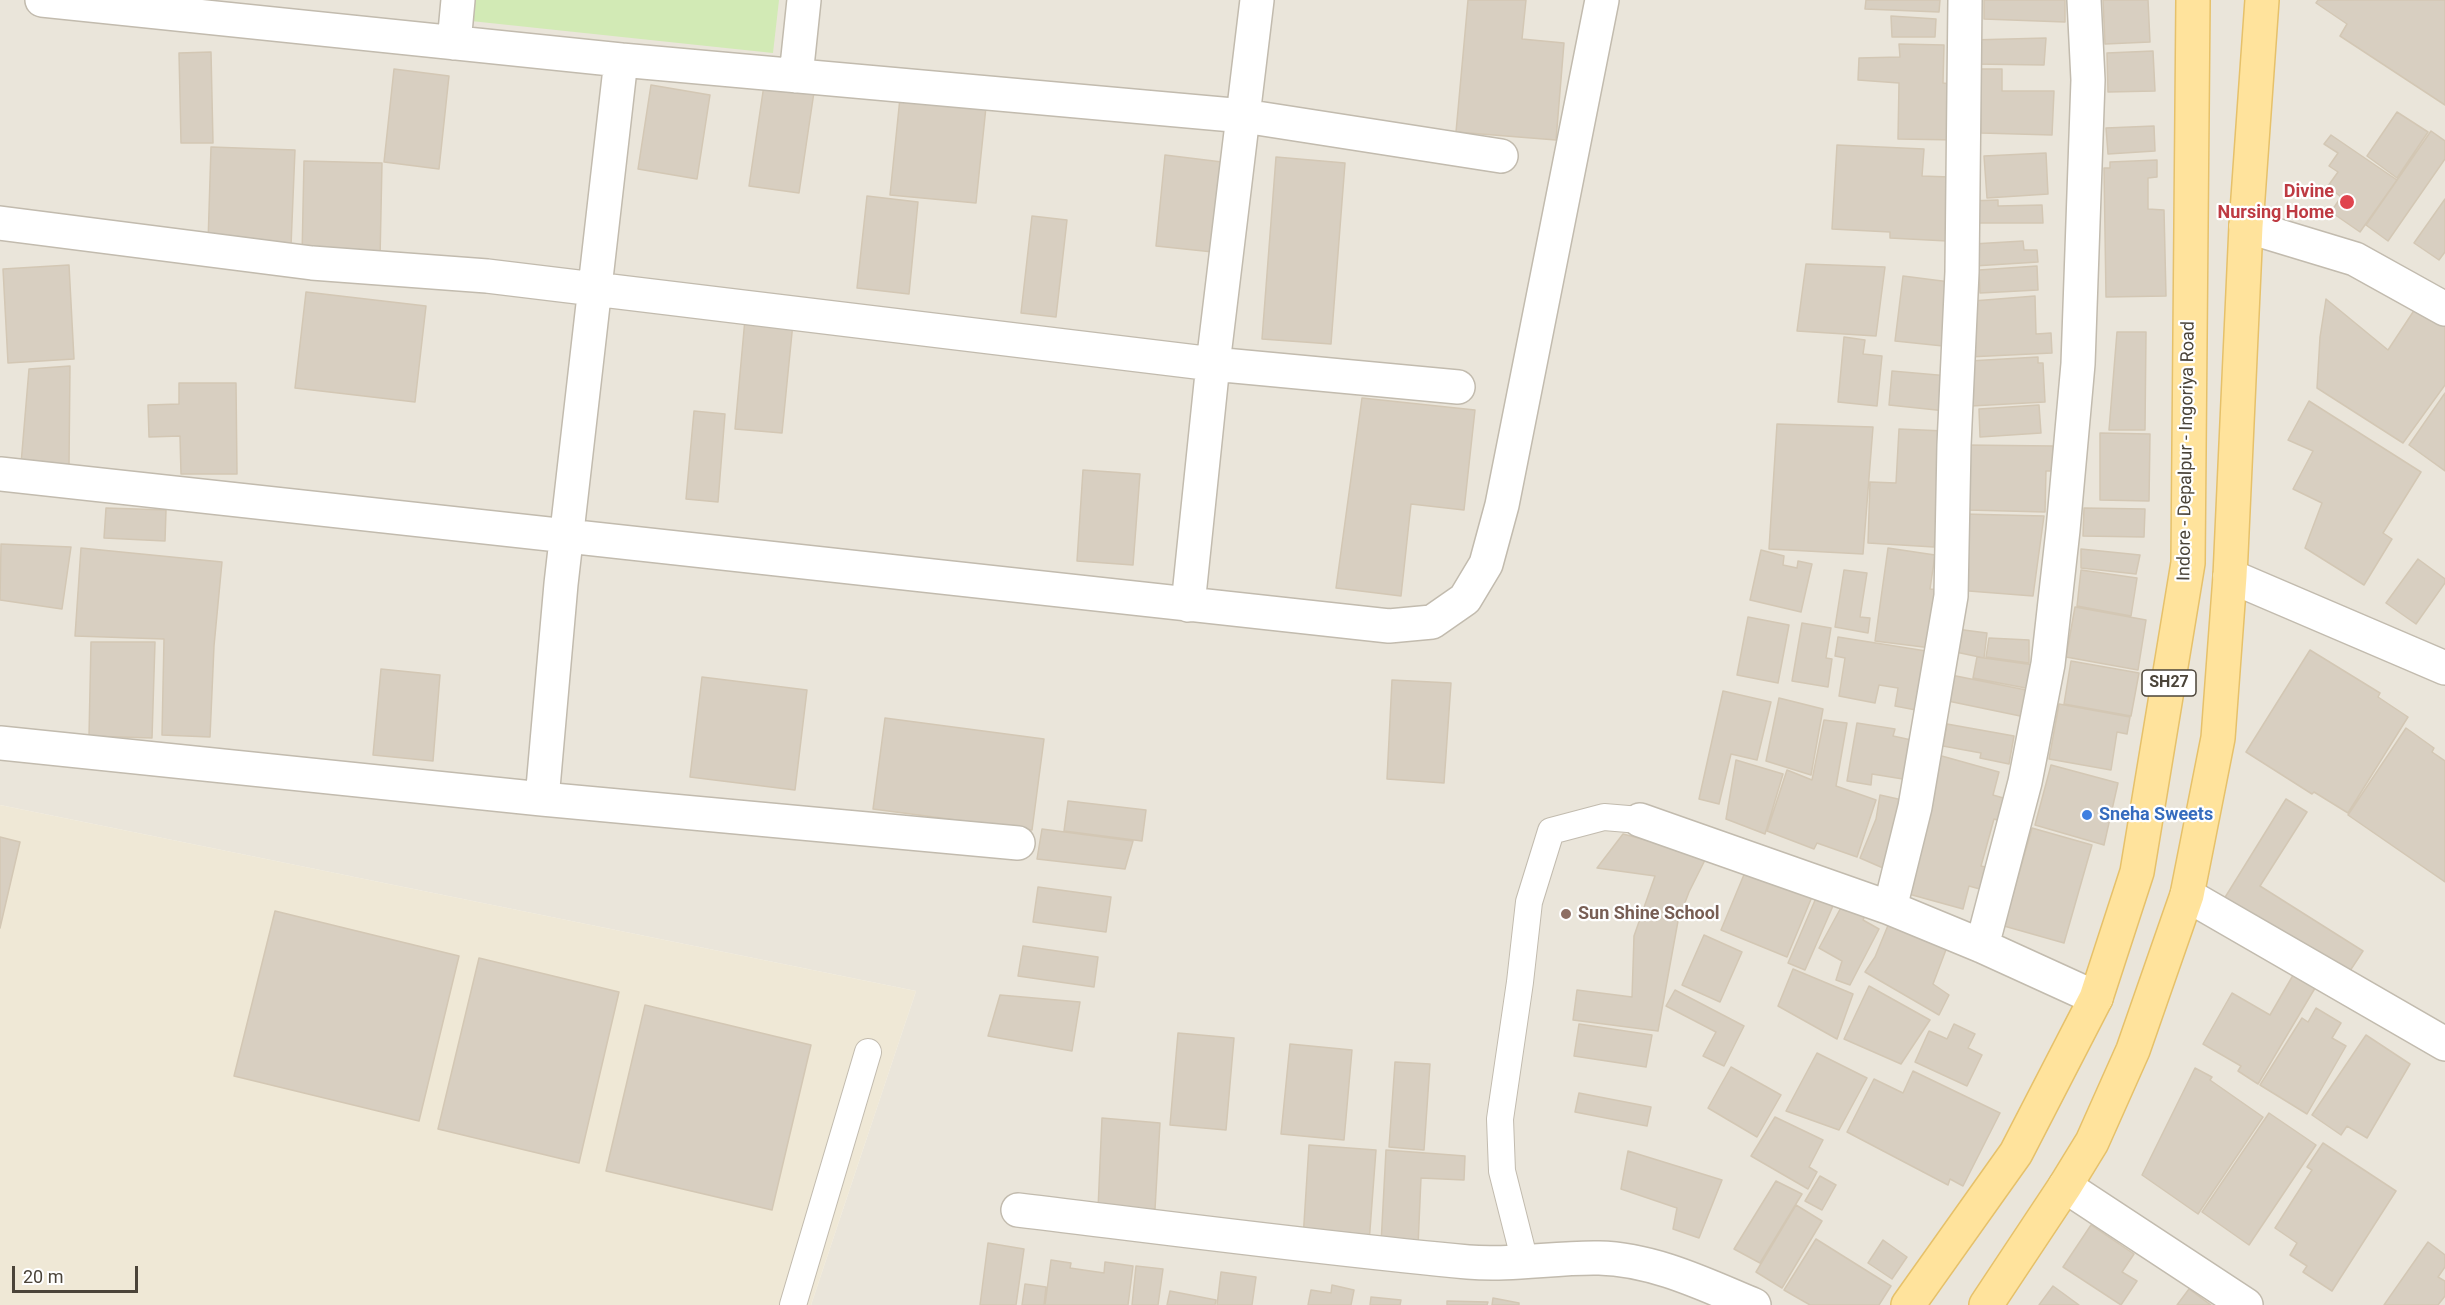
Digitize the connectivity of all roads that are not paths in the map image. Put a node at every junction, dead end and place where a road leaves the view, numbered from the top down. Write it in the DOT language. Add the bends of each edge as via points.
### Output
graph roads {
  1 [pos="42,0"];
  2 [pos="458,0"];
  3 [pos="804,0"];
  4 [pos="1257,0"];
  5 [pos="1602,0"];
  6 [pos="1965,0"];
  7 [pos="2084,0"];
  8 [pos="2193,0"];
  9 [pos="2262,0"];
  10 [pos="454,43"];
  11 [pos="621,60"];
  12 [pos="796,76"];
  13 [pos="1244,116"];
  14 [pos="1501,156"];
  15 [pos="0,223"];
  16 [pos="2246,226"];
  17 [pos="595,290"];
  18 [pos="2445,309"];
  19 [pos="1213,364"];
  20 [pos="1458,387"];
  21 [pos="0,474"];
  22 [pos="566,537"];
  23 [pos="2230,576"];
  24 [pos="1188,604"];
  25 [pos="2445,668"];
  26 [pos="0,743"];
  27 [pos="542,799"];
  28 [pos="1640,820"];
  29 [pos="1018,843"];
  30 [pos="2187,895"];
  31 [pos="1890,908"];
  32 [pos="1982,946"];
  33 [pos="2096,998"];
  34 [pos="2445,1044"];
  35 [pos="868,1052"];
  36 [pos="2065,1186"];
  37 [pos="1018,1210"];
  38 [pos="1525,1262"];
  39 [pos="793,1305"];
  40 [pos="1754,1305"];
  41 [pos="1908,1305"];
  42 [pos="1986,1305"];
  43 [pos="2246,1305"];
  1 -- 10 [label="street"];
  2 -- 10 [label="street"];
  3 -- 12 [label="street"];
  4 -- 13 [label="street"];
  5 -- 24 [label="street" via="1502,505 1486,564 1465,599 1432,622 1389,626"];
  6 -- 31 [label="street" via="1962,272 1951,597 1915,807"];
  7 -- 32 [label="street" via="2088,80 2078,364 2063,530 2048,664 2025,782"];
  8 -- 33 [label="main road, Indore - Depalpur - Ingoriya Road / SH27" via="2188,563 2138,872"];
  9 -- 16 [label="main road, SH27"];
  10 -- 11 [label="street"];
  11 -- 12 [label="street"];
  11 -- 17 [label="street"];
  12 -- 13 [label="street"];
  13 -- 14 [label="street"];
  13 -- 19 [label="street"];
  15 -- 17 [label="street" via="312,263 487,276"];
  16 -- 18 [label="street" via="2355,259"];
  16 -- 23 [label="main road, SH27"];
  17 -- 19 [label="street"];
  17 -- 22 [label="street"];
  19 -- 20 [label="street"];
  19 -- 24 [label="street"];
  21 -- 22 [label="street"];
  22 -- 24 [label="street"];
  22 -- 27 [label="street"];
  23 -- 25 [label="street"];
  23 -- 30 [label="main road, SH27" via="2218,738"];
  26 -- 27 [label="street"];
  27 -- 29 [label="street"];
  28 -- 31 [label="street"];
  28 -- 38 [label="lane" via="1604,817 1551,831 1529,902 1500,1119 1502,1171"];
  30 -- 34 [label="street"];
  30 -- 36 [label="main road, SH27" via="2133,1050 2092,1142"];
  31 -- 32 [label="street"];
  32 -- 33 [label="street"];
  33 -- 41 [label="main road, Indore - Depalpur - Ingoriya Road / SH27" via="2016,1154"];
  35 -- 39 [label="lane"];
  36 -- 42 [label="main road, SH27"];
  36 -- 43 [label="street"];
  37 -- 38 [label="street" via="1467,1262"];
  38 -- 40 [label="street" via="1599,1258 1621,1261 1689,1278"];
}
